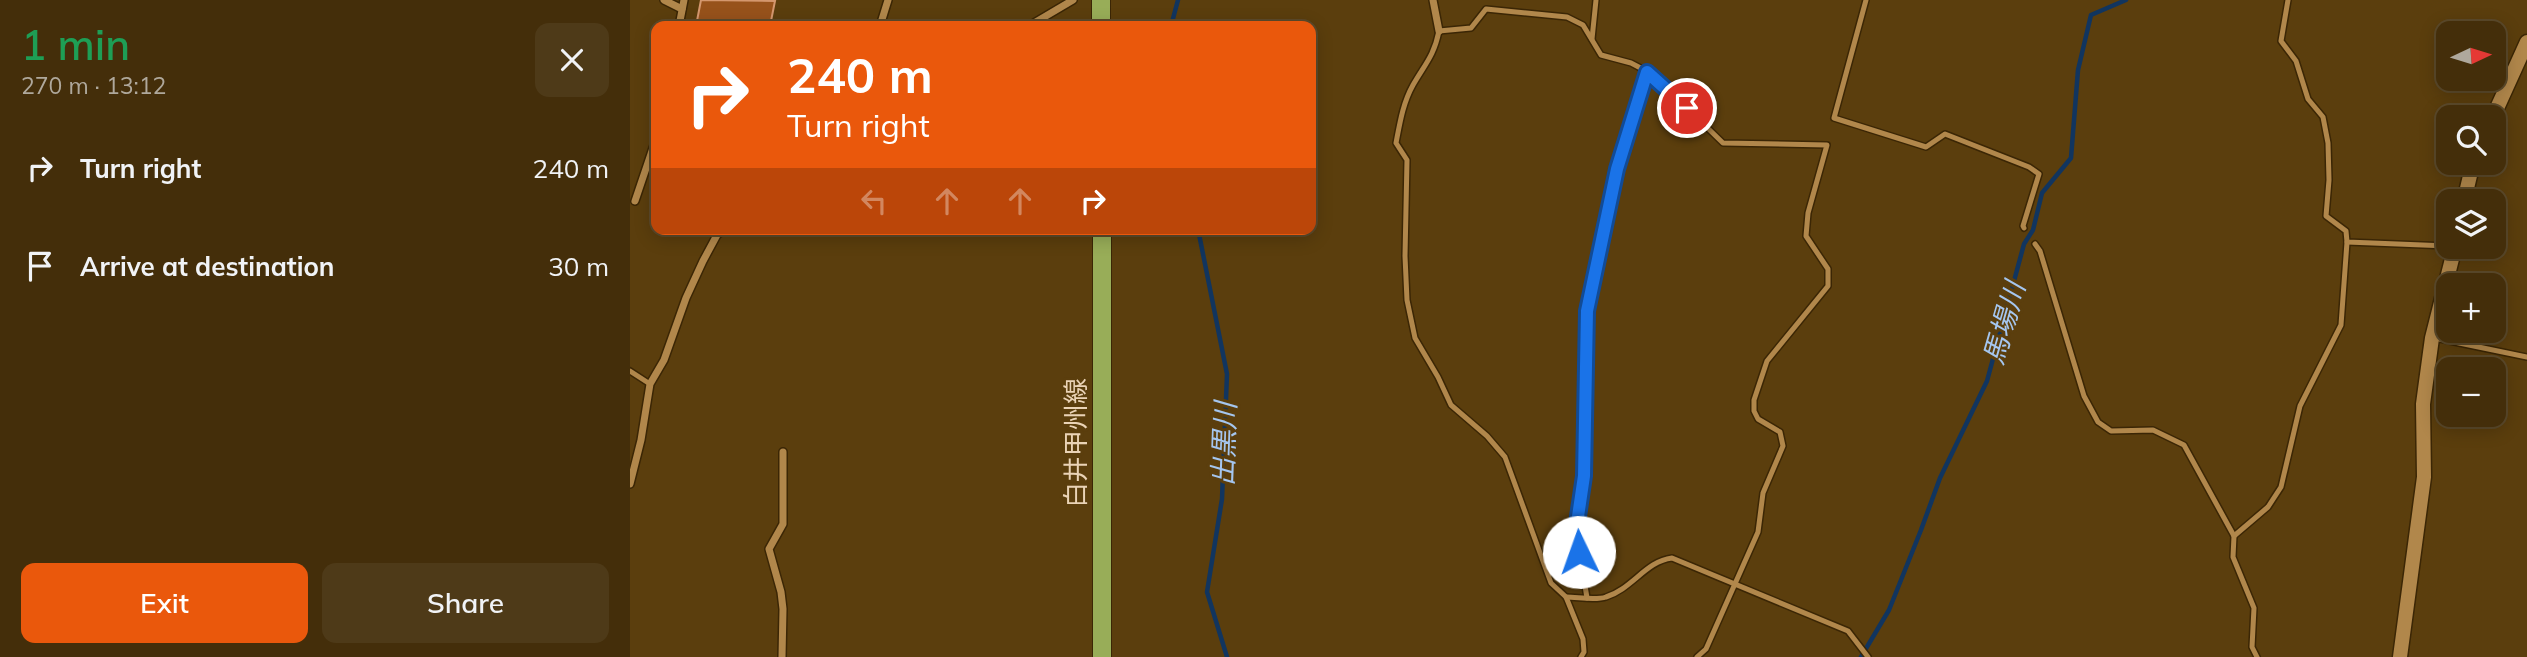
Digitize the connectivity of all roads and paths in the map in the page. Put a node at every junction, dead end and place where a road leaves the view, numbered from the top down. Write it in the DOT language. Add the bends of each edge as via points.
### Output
graph roads {
  1 [pos="664,0"];
  2 [pos="684,0"];
  3 [pos="888,0"];
  4 [pos="1073,0"];
  5 [pos="1101,0"];
  6 [pos="1433,0"];
  7 [pos="1596,0"];
  8 [pos="1866,0"];
  9 [pos="2288,0"];
  10 [pos="682,9"];
  11 [pos="680,21"];
  12 [pos="882,21"];
  13 [pos="1037,21"];
  14 [pos="1101,21"];
  15 [pos="1439,31"];
  16 [pos="1592,39"];
  17 [pos="2527,42"];
  18 [pos="1647,72"];
  19 [pos="2498,105"];
  20 [pos="651,154"];
  21 [pos="635,201"];
  22 [pos="2024,228"];
  23 [pos="717,235"];
  24 [pos="1102,235"];
  25 [pos="2347,242"];
  26 [pos="2035,244"];
  27 [pos="2436,246"];
  28 [pos="2452,259"];
  29 [pos="2432,338"];
  30 [pos="2527,356"];
  31 [pos="630,371"];
  32 [pos="650,384"];
  33 [pos="783,452"];
  34 [pos="630,484"];
  35 [pos="2234,536"];
  36 [pos="1734,583"];
  37 [pos="1566,597"];
  38 [pos="1587,598"];
  39 [pos="782,657"];
  40 [pos="1102,657"];
  41 [pos="1581,657"];
  42 [pos="1697,657"];
  43 [pos="1868,657"];
  44 [pos="2257,657"];
  45 [pos="2400,657"];
  1 -- 10 [label="street"];
  2 -- 10 [label="street"];
  3 -- 12 [label="street"];
  4 -- 13 [label="street"];
  5 -- 14 [label="main road"];
  6 -- 15 [label="street"];
  7 -- 16 [label="lane"];
  8 -- 22 [label="lane" via="1834,118 1926,147 1945,134 2029,167 2039,174"];
  9 -- 25 [label="lane" via="2281,41 2296,61 2308,99 2323,117 2328,143 2326,216 2346,231"];
  10 -- 11 [label="street"];
  15 -- 16 [label="lane" via="1471,28 1486,9 1567,17 1583,25"];
  15 -- 37 [label="lane" via="1436,50 1402,110 1396,143 1407,160 1406,278 1415,338 1451,405 1505,457 1551,583"];
  16 -- 18 [label="lane" via="1601,55"];
  17 -- 19 [label="street"];
  18 -- 36 [label="lane" via="1723,143 1827,145 1806,236 1828,269 1828,286 1767,360 1754,400 1758,419 1780,432 1783,446 1763,494 1758,532"];
  18 -- 38 [label="lane" via="1617,169 1587,311 1584,476 1576,530"];
  20 -- 21 [label="street"];
  23 -- 32 [label="street"];
  24 -- 40 [label="main road, 白井甲州線"];
  25 -- 27 [label="lane"];
  25 -- 35 [label="lane" via="2341,325 2300,406 2281,487 2268,507"];
  26 -- 35 [label="lane" via="2084,396 2098,422 2111,431 2153,430 2184,445"];
  28 -- 29 [label="street"];
  29 -- 30 [label="lane"];
  29 -- 45 [label="street" via="2423,404 2424,477"];
  31 -- 32 [label="lane"];
  32 -- 34 [label="street"];
  33 -- 39 [label="street" via="783,524 769,549 781,592"];
  35 -- 44 [label="lane" via="2233,556 2254,608 2252,647"];
  36 -- 38 [label="lane" via="1672,558 1658,559 1631,585 1604,598"];
  36 -- 42 [label="lane" via="1706,649"];
  36 -- 43 [label="lane" via="1848,631"];
  37 -- 38 [label="lane"];
  37 -- 41 [label="lane" via="1583,639"];
}
